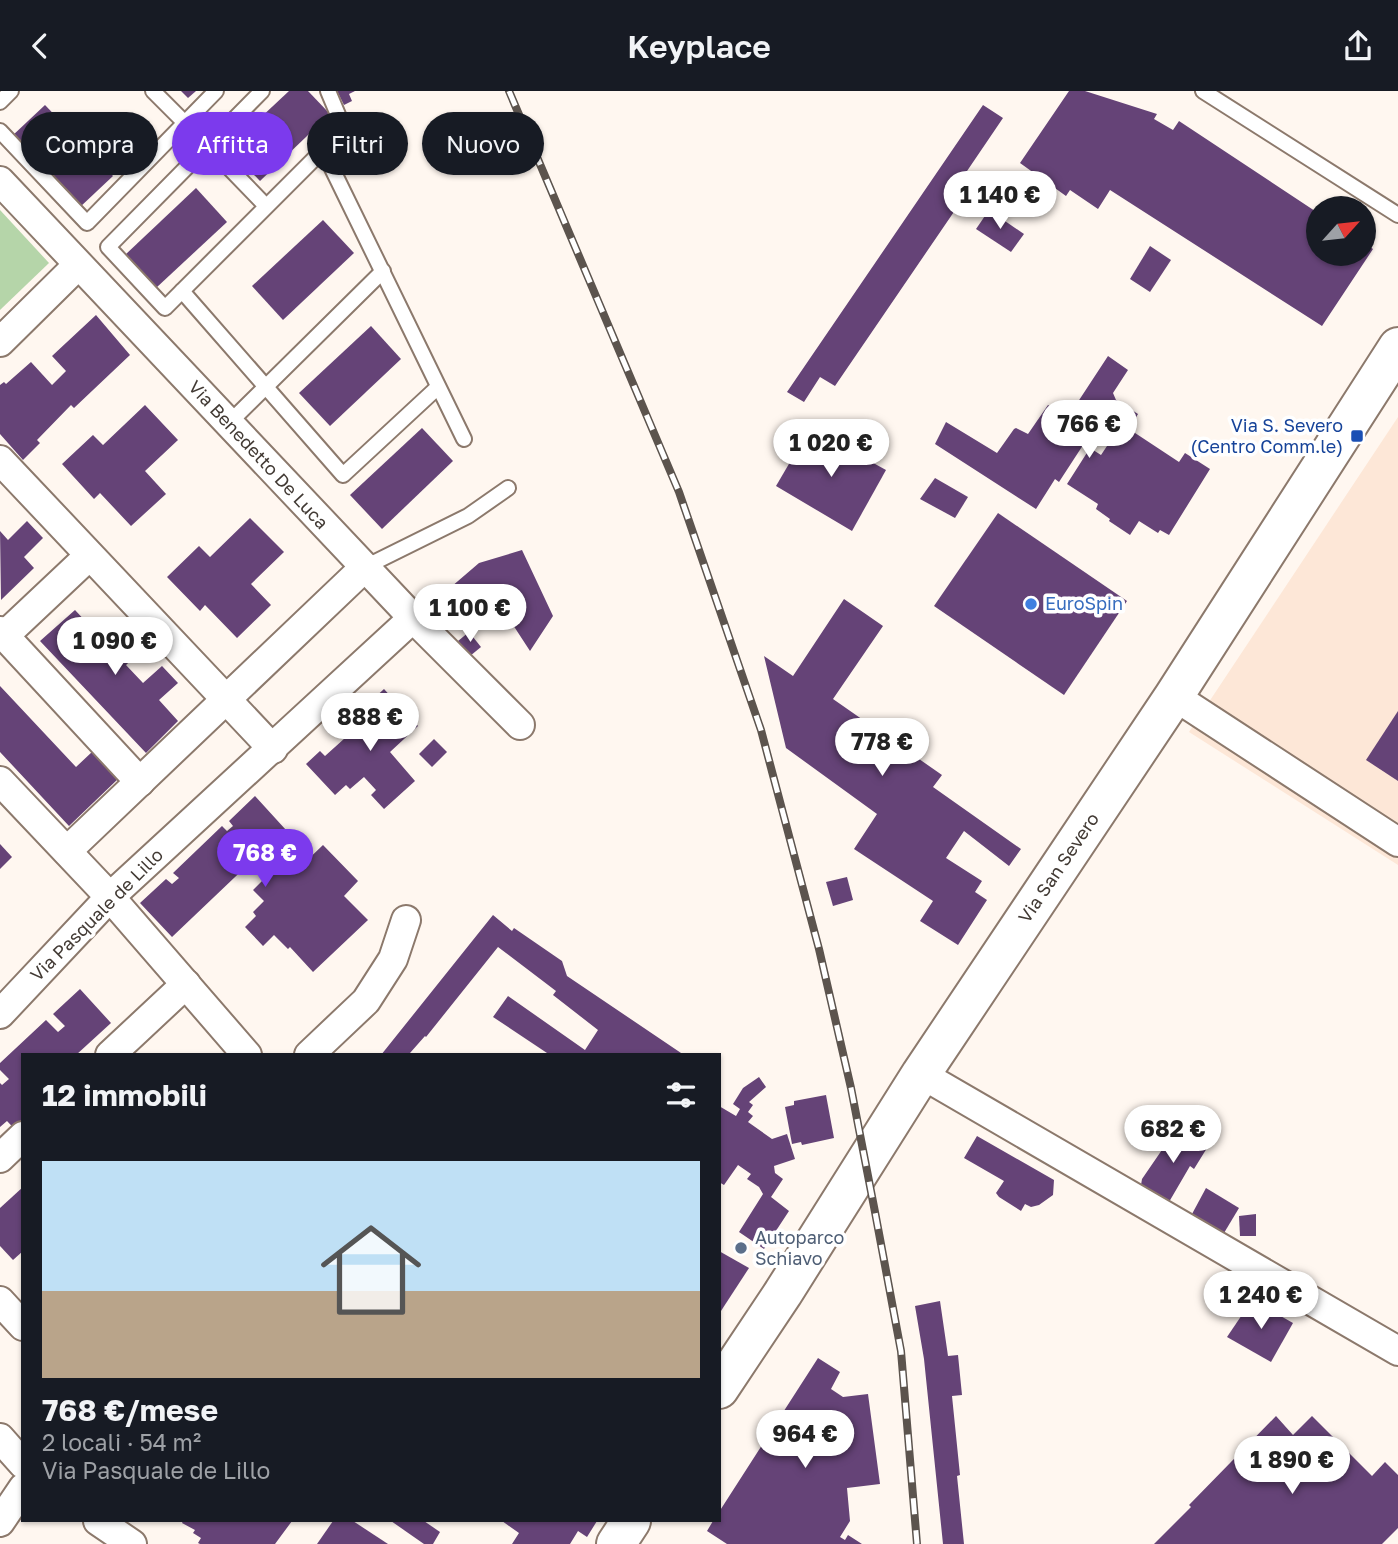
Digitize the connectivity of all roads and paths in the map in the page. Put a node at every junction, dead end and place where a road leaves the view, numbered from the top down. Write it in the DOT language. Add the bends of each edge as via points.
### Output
graph roads {
  1 [pos="11,91"];
  2 [pos="153,91"];
  3 [pos="216,91"];
  4 [pos="262,91"];
  5 [pos="328,91"];
  6 [pos="1203,91"];
  7 [pos="0,103"];
  8 [pos="174,112"];
  9 [pos="196,112"];
  10 [pos="241,112"];
  11 [pos="337,112"];
  12 [pos="0,131"];
  13 [pos="172,136"];
  14 [pos="307,168"];
  15 [pos="178,175"];
  16 [pos="236,175"];
  17 [pos="335,175"];
  18 [pos="0,181"];
  19 [pos="266,206"];
  20 [pos="1398,215"];
  21 [pos="78,265"];
  22 [pos="383,271"];
  23 [pos="182,291"];
  24 [pos="0,342"];
  25 [pos="1398,347"];
  26 [pos="266,387"];
  27 [pos="438,387"];
  28 [pos="228,424"];
  29 [pos="464,439"];
  30 [pos="0,460"];
  31 [pos="508,488"];
  32 [pos="89,556"];
  33 [pos="365,567"];
  34 [pos="413,618"];
  35 [pos="2,633"];
  36 [pos="1174,696"];
  37 [pos="228,699"];
  38 [pos="520,725"];
  39 [pos="273,749"];
  40 [pos="0,781"];
  41 [pos="140,782"];
  42 [pos="1398,842"];
  43 [pos="67,851"];
  44 [pos="110,897"];
  45 [pos="406,920"];
  46 [pos="186,984"];
  47 [pos="0,1014"];
  48 [pos="112,1053"];
  49 [pos="245,1053"];
  50 [pos="311,1053"];
  51 [pos="921,1074"];
  52 [pos="21,1138"];
  53 [pos="0,1158"];
  54 [pos="0,1301"];
  55 [pos="21,1324"];
  56 [pos="1398,1351"];
  57 [pos="721,1386"];
  58 [pos="0,1438"];
  59 [pos="21,1462"];
  60 [pos="21,1492"];
  61 [pos="0,1522"];
  62 [pos="99,1522"];
  63 [pos="630,1522"];
  64 [pos="132,1544"];
  65 [pos="616,1544"];
  1 -- 7 [label="lane"];
  2 -- 8 [label="lane"];
  3 -- 9 [label="lane"];
  4 -- 10 [label="lane"];
  5 -- 11 [label="lane"];
  6 -- 20 [label="lane"];
  12 -- 13 [label="lane" via="87,223"];
  14 -- 19 [label="lane"];
  15 -- 23 [label="lane" via="108,247 165,308"];
  16 -- 19 [label="lane"];
  17 -- 22 [label="lane"];
  18 -- 21 [label="street, Via Benedetto De Luca"];
  19 -- 23 [label="lane"];
  21 -- 24 [label="street"];
  21 -- 28 [label="street, Via Benedetto De Luca"];
  22 -- 26 [label="lane"];
  22 -- 27 [label="lane"];
  23 -- 26 [label="lane"];
  25 -- 36 [label="main road, Via San Severo"];
  26 -- 27 [label="lane" via="343,475"];
  26 -- 28 [label="lane"];
  27 -- 29 [label="lane"];
  28 -- 33 [label="street, Via Benedetto De Luca"];
  30 -- 32 [label="street"];
  31 -- 33 [label="lane" via="468,516"];
  32 -- 35 [label="street"];
  32 -- 37 [label="street"];
  33 -- 34 [label="street, Via Benedetto De Luca"];
  33 -- 37 [label="street"];
  34 -- 38 [label="street, Via Benedetto De Luca"];
  34 -- 39 [label="street, Via Pasquale de Lillo"];
  35 -- 41 [label="street"];
  36 -- 42 [label="street"];
  36 -- 51 [label="main road, Via San Severo"];
  37 -- 39 [label="street"];
  37 -- 41 [label="street"];
  39 -- 44 [label="street, Via Pasquale de Lillo"];
  40 -- 43 [label="street"];
  41 -- 43 [label="street"];
  43 -- 44 [label="street"];
  44 -- 46 [label="street"];
  44 -- 47 [label="street, Via Pasquale de Lillo"];
  45 -- 50 [label="street" via="393,959 366,1001"];
  46 -- 48 [label="street"];
  46 -- 49 [label="street"];
  51 -- 56 [label="street"];
  51 -- 57 [label="main road, Via San Severo"];
  52 -- 53 [label="street"];
  54 -- 55 [label="street"];
  58 -- 59 [label="street"];
  60 -- 61 [label="street"];
  62 -- 64 [label="street"];
  63 -- 65 [label="main road"];
}
